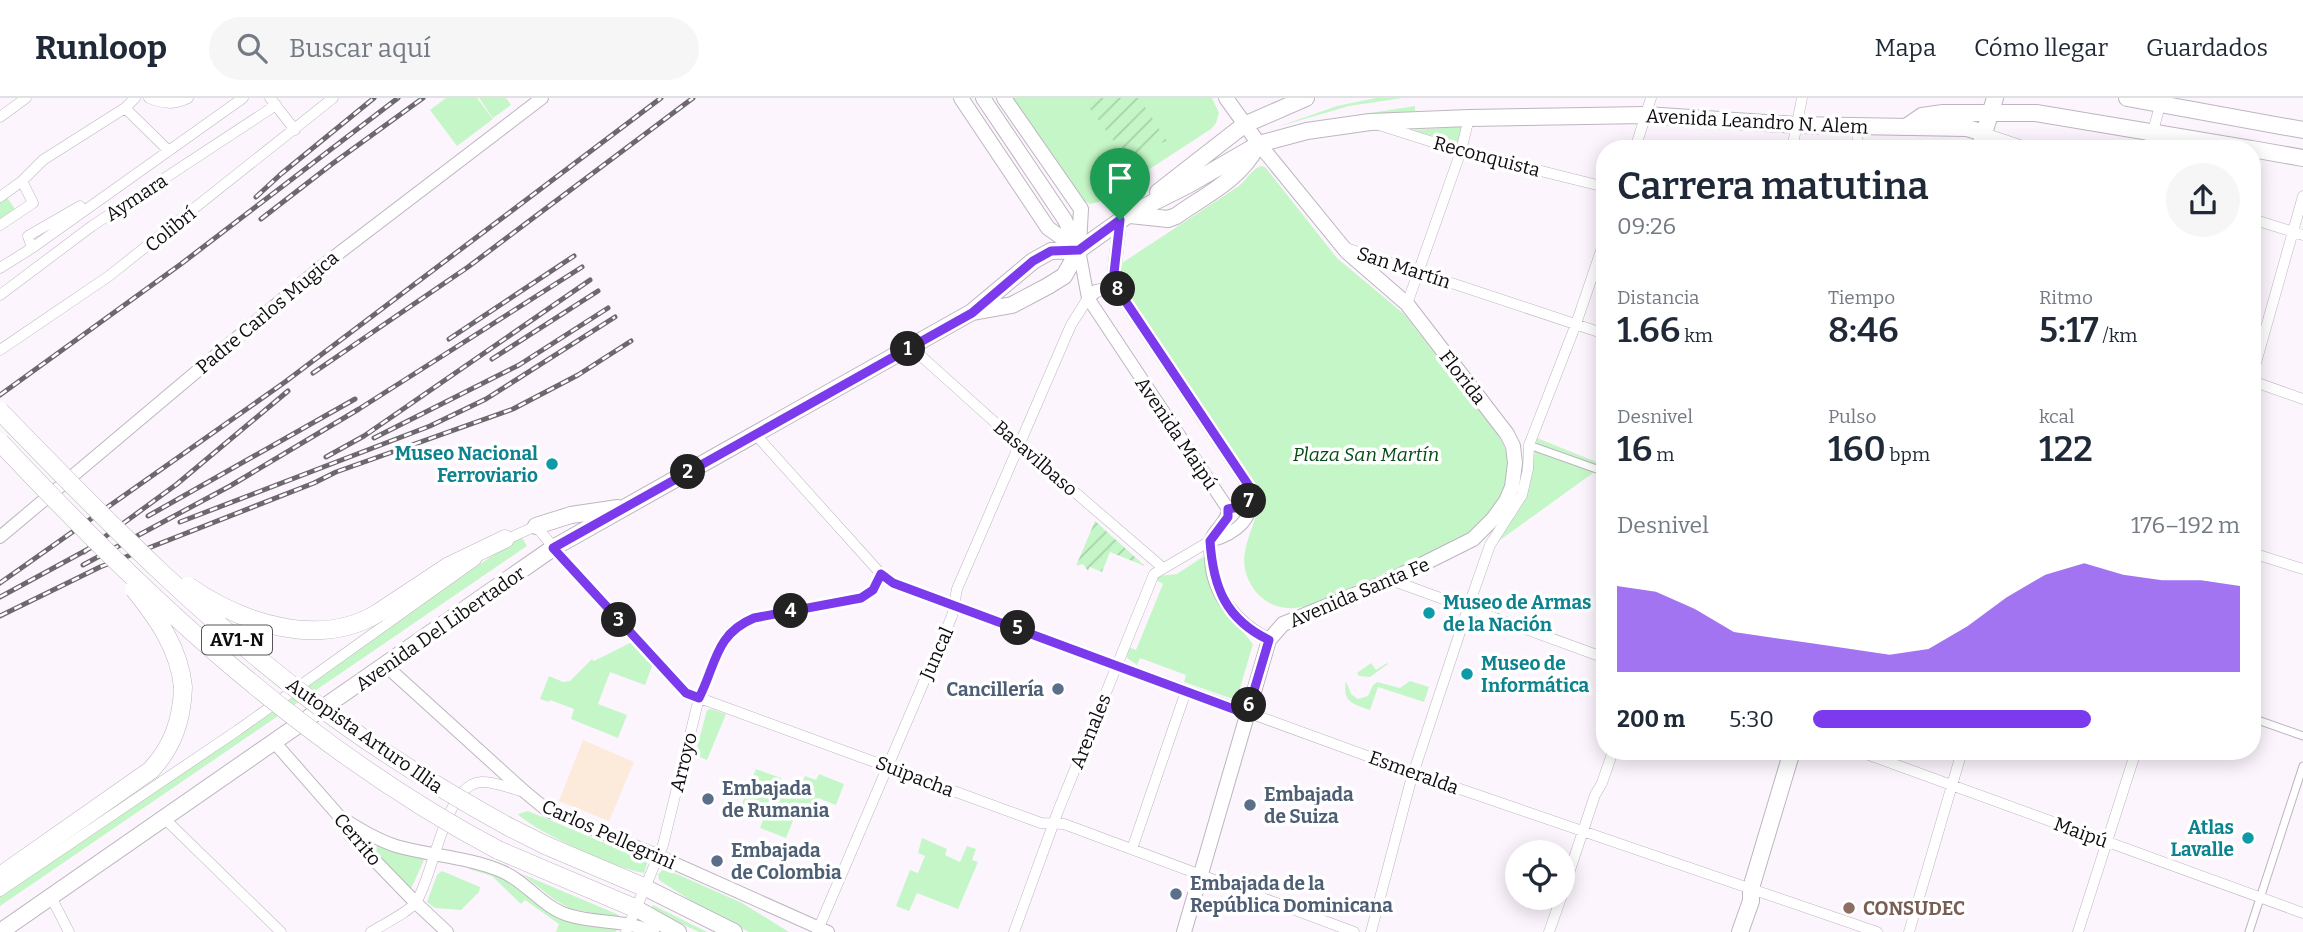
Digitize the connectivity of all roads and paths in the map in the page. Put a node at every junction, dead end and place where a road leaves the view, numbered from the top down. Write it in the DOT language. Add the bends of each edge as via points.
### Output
graph roads {
  1 [pos="26,98"];
  2 [pos="135,98"];
  3 [pos="149,98"];
  4 [pos="188,98"];
  5 [pos="243,98"];
  6 [pos="333,98"];
  7 [pos="542,98"];
  8 [pos="961,98"];
  9 [pos="983,98"];
  10 [pos="1004,98"];
  11 [pos="1226,98"];
  12 [pos="1306,98"];
  13 [pos="1651,98"];
  14 [pos="1802,98"];
  15 [pos="2127,98"];
  16 [pos="2161,101"];
  17 [pos="273,102"];
  18 [pos="1993,105"];
  19 [pos="125,108"];
  20 [pos="1646,115"];
  21 [pos="0,117"];
  22 [pos="1469,118"];
  23 [pos="1370,122"];
  24 [pos="1244,125"];
  25 [pos="1796,125"];
  26 [pos="1857,127"];
  27 [pos="1904,128"];
  28 [pos="295,130"];
  29 [pos="2303,130"];
  30 [pos="2153,132"];
  31 [pos="1984,133"];
  32 [pos="1638,140"];
  33 [pos="1794,140"];
  34 [pos="1857,140"];
  35 [pos="1982,140"];
  36 [pos="2005,140"];
  37 [pos="2151,140"];
  38 [pos="2200,140"];
  39 [pos="1259,144"];
  40 [pos="169,151"];
  41 [pos="1461,151"];
  42 [pos="2261,151"];
  43 [pos="2303,158"];
  44 [pos="22,181"];
  45 [pos="1596,185"];
  46 [pos="2303,196"];
  47 [pos="0,197"];
  48 [pos="1124,218"];
  49 [pos="2261,222"];
  50 [pos="0,225"];
  51 [pos="2298,233"];
  52 [pos="1342,246"];
  53 [pos="1079,250"];
  54 [pos="1596,265"];
  55 [pos="0,268"];
  56 [pos="1419,271"];
  57 [pos="1116,287"];
  58 [pos="0,295"];
  59 [pos="1088,298"];
  60 [pos="1407,304"];
  61 [pos="972,313"];
  62 [pos="1576,324"];
  63 [pos="1596,331"];
  64 [pos="911,347"];
  65 [pos="0,350"];
  66 [pos="2261,350"];
  67 [pos="2261,383"];
  68 [pos="2303,399"];
  69 [pos="0,411"];
  70 [pos="756,435"];
  71 [pos="1511,441"];
  72 [pos="0,442"];
  73 [pos="1019,444"];
  74 [pos="1529,445"];
  75 [pos="1596,469"];
  76 [pos="1252,499"];
  77 [pos="624,507"];
  78 [pos="1228,509"];
  79 [pos="536,526"];
  80 [pos="0,537"];
  81 [pos="125,537"];
  82 [pos="505,540"];
  83 [pos="1210,541"];
  84 [pos="553,548"];
  85 [pos="109,555"];
  86 [pos="2261,555"];
  87 [pos="1163,568"];
  88 [pos="2303,569"];
  89 [pos="881,574"];
  90 [pos="1391,580"];
  91 [pos="954,605"];
  92 [pos="1468,608"];
  93 [pos="1269,640"];
  94 [pos="1596,655"];
  95 [pos="1118,664"];
  96 [pos="386,666"];
  97 [pos="1186,691"];
  98 [pos="699,698"];
  99 [pos="1247,714"];
  100 [pos="2261,721"];
  101 [pos="2303,736"];
  102 [pos="275,743"];
  103 [pos="1610,760"];
  104 [pos="1789,760"];
  105 [pos="1883,760"];
  106 [pos="1959,760"];
  107 [pos="2133,760"];
  108 [pos="887,765"];
  109 [pos="2303,766"];
  110 [pos="1414,772"];
  111 [pos="1951,785"];
  112 [pos="525,792"];
  113 [pos="339,816"];
  114 [pos="165,819"];
  115 [pos="1053,825"];
  116 [pos="1583,831"];
  117 [pos="2106,842"];
  118 [pos="1132,849"];
  119 [pos="436,853"];
  120 [pos="1575,855"];
  121 [pos="658,856"];
  122 [pos="0,876"];
  123 [pos="1200,876"];
  124 [pos="646,888"];
  125 [pos="1751,888"];
  126 [pos="0,891"];
  127 [pos="51,897"];
  128 [pos="2260,897"];
  129 [pos="415,903"];
  130 [pos="1557,910"];
  131 [pos="2303,913"];
  132 [pos="631,922"];
  133 [pos="822,931"];
  134 [pos="0,932"];
  135 [pos="69,932"];
  136 [pos="281,932"];
  137 [pos="371,932"];
  138 [pos="447,932"];
  139 [pos="653,932"];
  140 [pos="678,932"];
  141 [pos="734,932"];
  142 [pos="1014,932"];
  143 [pos="1184,932"];
  144 [pos="1354,932"];
  145 [pos="1371,932"];
  146 [pos="1549,932"];
  147 [pos="1740,932"];
  148 [pos="1877,932"];
  149 [pos="1909,932"];
  150 [pos="2078,932"];
  151 [pos="2249,932"];
  1 -- 21 [label="street"];
  2 -- 19 [label="street"];
  3 -- 4 [label="street" via="173,104"];
  5 -- 40 [label="street"];
  6 -- 28 [label="street, Colibrí"];
  7 -- 80 [label="street, Padre Carlos Mugica" via="322,266"];
  8 -- 53 [label="main road" via="1048,228"];
  9 -- 53 [label="main road" via="1065,220"];
  10 -- 53 [label="main road" via="1081,209"];
  11 -- 24 [label="main road, San Martín"];
  12 -- 24 [label="main road"];
  13 -- 20 [label="street"];
  14 -- 25 [label="street"];
  15 -- 16 [label="main road"];
  16 -- 29 [label="main road"];
  16 -- 30 [label="street"];
  17 -- 28 [label="street"];
  17 -- 58 [label="street, Aymara"];
  18 -- 27 [label="main road, Avenida Leandro N. Alem" via="1922,116"];
  18 -- 30 [label="main road, Avenida Leandro N. Alem"];
  18 -- 31 [label="main road"];
  19 -- 40 [label="street"];
  19 -- 44 [label="street" via="43,160"];
  20 -- 22 [label="main road, Avenida Leandro N. Alem"];
  20 -- 25 [label="main road, Avenida Leandro N. Alem"];
  20 -- 32 [label="street"];
  22 -- 23 [label="main road, Avenida Leandro N. Alem"];
  22 -- 41 [label="street"];
  23 -- 39 [label="main road, Avenida Leandro N. Alem"];
  23 -- 41 [label="street, Reconquista"];
  24 -- 39 [label="main road, San Martín"];
  24 -- 48 [label="main road, Avenida Del Libertador"];
  25 -- 26 [label="main road, Avenida Leandro N. Alem"];
  25 -- 33 [label="street"];
  26 -- 27 [label="main road, Avenida Leandro N. Alem"];
  26 -- 34 [label="street"];
  27 -- 31 [label="main road" via="1966,128"];
  28 -- 65 [label="street, Colibrí" via="109,276"];
  30 -- 37 [label="street"];
  30 -- 38 [label="main road, Avenida Leandro N. Alem"];
  31 -- 35 [label="main road"];
  31 -- 36 [label="street"];
  39 -- 48 [label="main road, Avenida Del Libertador"];
  39 -- 52 [label="main road, San Martín"];
  40 -- 55 [label="street"];
  41 -- 45 [label="street, Reconquista"];
  41 -- 56 [label="street"];
  42 -- 43 [label="main road, Avenida Leandro N. Alem"];
  44 -- 47 [label="street"];
  44 -- 50 [label="street" via="33,203"];
  46 -- 51 [label="street"];
  48 -- 53 [label="main road, Avenida Del Libertador"];
  48 -- 57 [label="street" via="1114,273"];
  49 -- 51 [label="street"];
  51 -- 66 [label="street"];
  52 -- 56 [label="street, San Martín"];
  52 -- 60 [label="main road, Florida"];
  53 -- 59 [label="street, Avenida Maipú"];
  53 -- 61 [label="main road, Avenida Del Libertador" via="1051,251 1033,261"];
  53 -- 61 [label="main road, Avenida Del Libertador" via="1064,276 1048,286 1009,307"];
  54 -- 62 [label="street"];
  56 -- 60 [label="street"];
  56 -- 62 [label="street, San Martín"];
  57 -- 59 [label="street" via="1096,291"];
  57 -- 76 [label="street" via="1249,485"];
  59 -- 73 [label="street, Juncal" via="1071,325"];
  59 -- 78 [label="street, Avenida Maipú"];
  60 -- 71 [label="main road, Florida"];
  61 -- 64 [label="main road, Avenida Del Libertador"];
  62 -- 63 [label="street, San Martín"];
  62 -- 74 [label="street"];
  64 -- 70 [label="main road, Avenida Del Libertador"];
  64 -- 73 [label="street, Basavilbaso"];
  67 -- 68 [label="street"];
  69 -- 81 [label="highway, Autopista Arturo Illia / AV1-N, bridge"];
  70 -- 77 [label="main road, Avenida Del Libertador"];
  70 -- 89 [label="street"];
  71 -- 74 [label="street"];
  71 -- 90 [label="main road, Avenida Santa Fe" via="1514,479 1493,519 1466,543"];
  72 -- 85 [label="highway, Autopista Arturo Illia / AV1-N, bridge"];
  73 -- 87 [label="street, Basavilbaso"];
  73 -- 91 [label="street, Juncal"];
  74 -- 75 [label="street"];
  74 -- 92 [label="street" via="1522,495 1490,545"];
  76 -- 78 [label="street"];
  76 -- 83 [label="street, Arenales" via="1242,524 1227,536"];
  77 -- 79 [label="main road" via="571,514"];
  77 -- 84 [label="main road, Avenida Del Libertador"];
  78 -- 83 [label="street, Avenida Maipú" via="1228,517"];
  79 -- 82 [label="street, Avenida Del Libertador"];
  79 -- 84 [label="street, Suipacha"];
  81 -- 82 [label="highway, bridge" via="205,597 230,610 275,626 330,630 378,613 449,566"];
  81 -- 124 [label="highway, Autopista Arturo Illia / AV1-N, bridge" via="199,608 310,699 416,773 509,827"];
  82 -- 126 [label="street, Avenida Del Libertador" via="238,730"];
  83 -- 87 [label="street, Arenales"];
  83 -- 93 [label="street" via="1215,583 1223,599 1249,628"];
  84 -- 96 [label="main road, Avenida Del Libertador"];
  84 -- 98 [label="street, Suipacha" via="686,693"];
  85 -- 122 [label="highway, bridge" via="163,627 176,653 183,687 181,715 167,749 151,770"];
  85 -- 132 [label="highway, Autopista Arturo Illia / AV1-N, bridge" via="247,678 379,780"];
  86 -- 88 [label="street"];
  87 -- 95 [label="street, Arenales" via="1154,574"];
  89 -- 91 [label="street" via="893,583"];
  89 -- 98 [label="street, Arroyo" via="873,590 861,598 743,622 724,640"];
  90 -- 92 [label="street"];
  90 -- 93 [label="main road, Avenida Santa Fe" via="1283,624"];
  91 -- 95 [label="street, Esmeralda"];
  91 -- 108 [label="street, Juncal"];
  92 -- 94 [label="street"];
  92 -- 110 [label="street"];
  93 -- 99 [label="main road, Avenida Santa Fe"];
  95 -- 97 [label="street, Esmeralda"];
  95 -- 115 [label="street, Arenales"];
  96 -- 102 [label="main road, Avenida Del Libertador"];
  96 -- 112 [label="street, Carlos Pellegrini"];
  97 -- 99 [label="street, Esmeralda"];
  97 -- 118 [label="street"];
  98 -- 108 [label="street, Suipacha"];
  98 -- 121 [label="street, Arroyo"];
  99 -- 110 [label="street, Esmeralda"];
  99 -- 123 [label="main road, Avenida Santa Fe"];
  100 -- 101 [label="street"];
  102 -- 113 [label="street, Cerrito"];
  102 -- 114 [label="main road, Avenida Del Libertador"];
  103 -- 116 [label="street"];
  104 -- 125 [label="main road"];
  105 -- 111 [label="street, Maipú"];
  106 -- 111 [label="street"];
  107 -- 117 [label="street"];
  108 -- 115 [label="street, Suipacha"];
  108 -- 133 [label="street, Juncal"];
  109 -- 128 [label="street"];
  110 -- 116 [label="street, Esmeralda"];
  110 -- 145 [label="street"];
  111 -- 117 [label="street, Maipú"];
  111 -- 149 [label="street"];
  112 -- 119 [label="street" via="483,782 468,788 455,802"];
  112 -- 121 [label="street, Carlos Pellegrini" via="548,811"];
  113 -- 119 [label="street" via="385,841"];
  113 -- 129 [label="street, Cerrito" via="350,835"];
  114 -- 127 [label="main road, Avenida Del Libertador"];
  114 -- 136 [label="street"];
  115 -- 118 [label="street, Suipacha" via="1064,824"];
  115 -- 142 [label="street, Arenales"];
  116 -- 120 [label="street"];
  116 -- 125 [label="street, Esmeralda"];
  117 -- 128 [label="street, Maipú"];
  117 -- 150 [label="street"];
  118 -- 123 [label="street, Suipacha"];
  119 -- 129 [label="street"];
  119 -- 132 [label="street" via="510,874 564,914"];
  121 -- 124 [label="street, Arroyo"];
  121 -- 133 [label="street, Carlos Pellegrini"];
  123 -- 143 [label="main road, Avenida Santa Fe"];
  123 -- 144 [label="street, Suipacha"];
  124 -- 132 [label="street, Arroyo"];
  124 -- 141 [label="main road"];
  125 -- 147 [label="main road"];
  125 -- 148 [label="street, Esmeralda"];
  127 -- 134 [label="main road, Avenida Del Libertador"];
  127 -- 135 [label="street"];
  128 -- 131 [label="street, Maipú"];
  128 -- 151 [label="street"];
  129 -- 137 [label="street"];
  129 -- 138 [label="street, Cerrito"];
  130 -- 146 [label="street"];
  132 -- 139 [label="street"];
  132 -- 140 [label="main road"];
}
